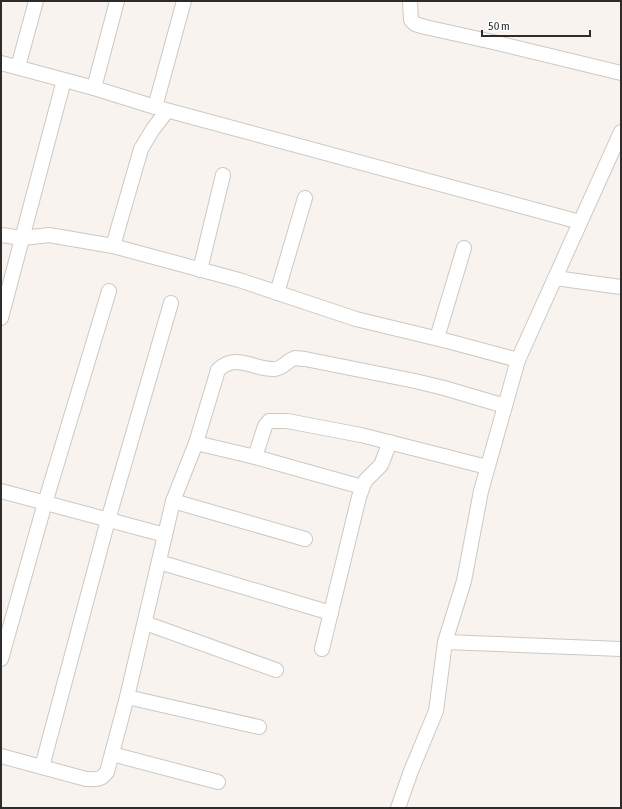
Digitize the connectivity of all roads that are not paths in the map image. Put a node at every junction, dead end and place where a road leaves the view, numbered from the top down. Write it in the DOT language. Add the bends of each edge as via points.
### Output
graph roads {
  1 [pos="36,1"];
  2 [pos="117,1"];
  3 [pos="184,1"];
  4 [pos="410,1"];
  5 [pos="1,64"];
  6 [pos="18,67"];
  7 [pos="621,74"];
  8 [pos="64,80"];
  9 [pos="94,88"];
  10 [pos="161,109"];
  11 [pos="621,132"];
  12 [pos="222,175"];
  13 [pos="305,198"];
  14 [pos="580,222"];
  15 [pos="1,235"];
  16 [pos="23,238"];
  17 [pos="113,246"];
  18 [pos="464,248"];
  19 [pos="200,270"];
  20 [pos="555,278"];
  21 [pos="621,288"];
  22 [pos="109,291"];
  23 [pos="277,293"];
  24 [pos="172,303"];
  25 [pos="1,318"];
  26 [pos="438,338"];
  27 [pos="518,360"];
  28 [pos="505,406"];
  29 [pos="390,442"];
  30 [pos="196,443"];
  31 [pos="255,456"];
  32 [pos="488,467"];
  33 [pos="362,487"];
  34 [pos="1,491"];
  35 [pos="173,501"];
  36 [pos="45,503"];
  37 [pos="108,520"];
  38 [pos="166,535"];
  39 [pos="305,540"];
  40 [pos="159,562"];
  41 [pos="331,613"];
  42 [pos="145,623"];
  43 [pos="445,642"];
  44 [pos="621,648"];
  45 [pos="322,649"];
  46 [pos="1,659"];
  47 [pos="276,670"];
  48 [pos="127,697"];
  49 [pos="260,726"];
  50 [pos="112,754"];
  51 [pos="1,756"];
  52 [pos="42,767"];
  53 [pos="218,782"];
  54 [pos="398,808"];
  1 -- 6 [label="street"];
  2 -- 9 [label="street"];
  3 -- 10 [label="street"];
  4 -- 7 [label="street" via="411,20 415,24"];
  5 -- 6 [label="street"];
  6 -- 8 [label="street"];
  8 -- 9 [label="street"];
  8 -- 16 [label="street"];
  9 -- 10 [label="street"];
  10 -- 14 [label="street"];
  10 -- 17 [label="street" via="141,149"];
  11 -- 14 [label="street"];
  12 -- 19 [label="street"];
  13 -- 23 [label="street"];
  14 -- 20 [label="street"];
  15 -- 16 [label="street"];
  16 -- 17 [label="street" via="49,235"];
  16 -- 25 [label="street"];
  17 -- 19 [label="street"];
  18 -- 26 [label="street"];
  19 -- 23 [label="street"];
  20 -- 21 [label="street"];
  20 -- 27 [label="street"];
  22 -- 36 [label="street"];
  23 -- 26 [label="street" via="356,319"];
  24 -- 37 [label="street"];
  26 -- 27 [label="street"];
  27 -- 28 [label="street"];
  28 -- 30 [label="street" via="415,381 305,359 296,358 276,370 235,362 228,363 218,370"];
  28 -- 32 [label="street"];
  29 -- 31 [label="street" via="274,420 265,426"];
  29 -- 32 [label="street"];
  29 -- 33 [label="street" via="381,465"];
  30 -- 31 [label="street"];
  30 -- 35 [label="street"];
  31 -- 33 [label="street"];
  32 -- 43 [label="street" via="464,581"];
  33 -- 41 [label="street"];
  34 -- 36 [label="street"];
  35 -- 38 [label="street"];
  35 -- 39 [label="street"];
  36 -- 37 [label="street"];
  36 -- 46 [label="street"];
  37 -- 38 [label="street"];
  37 -- 52 [label="street"];
  38 -- 40 [label="street"];
  40 -- 41 [label="street"];
  40 -- 42 [label="street"];
  41 -- 45 [label="street"];
  42 -- 47 [label="street"];
  42 -- 48 [label="street"];
  43 -- 44 [label="street"];
  43 -- 54 [label="street" via="436,711"];
  48 -- 49 [label="street"];
  48 -- 50 [label="street"];
  50 -- 52 [label="street" via="103,778 86,779"];
  50 -- 53 [label="street"];
  51 -- 52 [label="street"];
}
